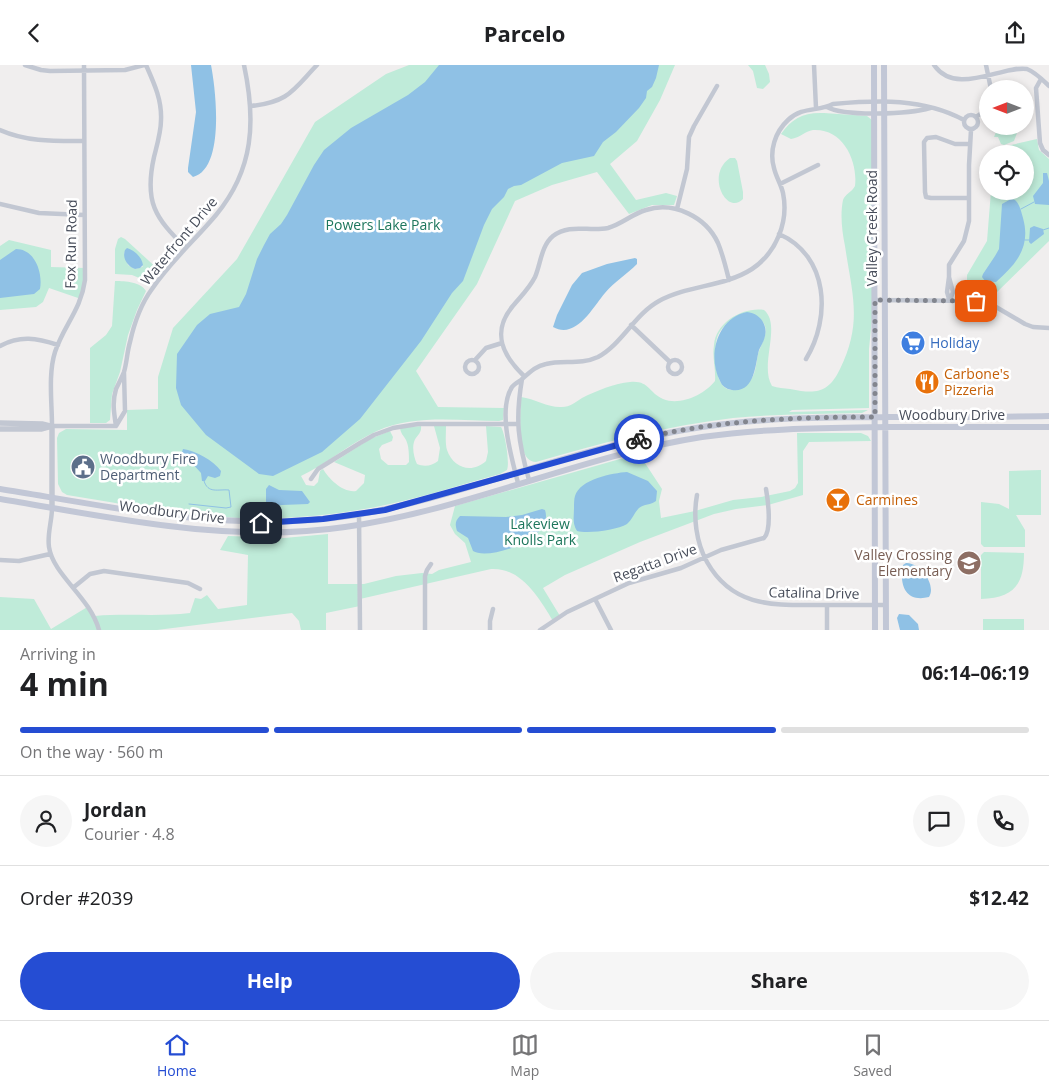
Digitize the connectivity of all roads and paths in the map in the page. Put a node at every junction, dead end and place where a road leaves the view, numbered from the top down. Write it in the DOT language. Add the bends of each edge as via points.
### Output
graph roads {
  1 [pos="25,65"];
  2 [pos="145,65"];
  3 [pos="244,65"];
  4 [pos="317,65"];
  5 [pos="814,65"];
  6 [pos="874,65"];
  7 [pos="884,65"];
  8 [pos="934,65"];
  9 [pos="986,65"];
  10 [pos="1028,67"];
  11 [pos="84,68"];
  12 [pos="988,73"];
  13 [pos="1041,79"];
  14 [pos="989,80"];
  15 [pos="717,86"];
  16 [pos="1049,86"];
  17 [pos="884,101"];
  18 [pos="874,102"];
  19 [pos="251,106"];
  20 [pos="827,107"];
  21 [pos="816,108"];
  22 [pos="930,108"];
  23 [pos="874,113"];
  24 [pos="884,113"];
  25 [pos="979,115"];
  26 [pos="976,117"];
  27 [pos="964,120"];
  28 [pos="971,130"];
  29 [pos="0,131"];
  30 [pos="84,141"];
  31 [pos="970,144"];
  32 [pos="1049,155"];
  33 [pos="818,165"];
  34 [pos="780,184"];
  35 [pos="969,198"];
  36 [pos="0,204"];
  37 [pos="677,209"];
  38 [pos="84,215"];
  39 [pos="780,234"];
  40 [pos="186,248"];
  41 [pos="729,280"];
  42 [pos="875,300"];
  43 [pos="885,300"];
  44 [pos="950,300"];
  45 [pos="631,325"];
  46 [pos="1049,327"];
  47 [pos="502,343"];
  48 [pos="58,345"];
  49 [pos="0,346"];
  50 [pos="806,359"];
  51 [pos="475,360"];
  52 [pos="670,362"];
  53 [pos="124,373"];
  54 [pos="523,378"];
  55 [pos="875,417"];
  56 [pos="885,417"];
  57 [pos="1049,417"];
  58 [pos="0,423"];
  59 [pos="506,424"];
  60 [pos="518,424"];
  61 [pos="52,426"];
  62 [pos="116,426"];
  63 [pos="875,427"];
  64 [pos="885,427"];
  65 [pos="1049,427"];
  66 [pos="0,429"];
  67 [pos="526,470"];
  68 [pos="516,473"];
  69 [pos="311,479"];
  70 [pos="529,480"];
  71 [pos="518,483"];
  72 [pos="0,489"];
  73 [pos="766,489"];
  74 [pos="697,495"];
  75 [pos="52,497"];
  76 [pos="0,499"];
  77 [pos="52,508"];
  78 [pos="360,515"];
  79 [pos="360,525"];
  80 [pos="50,554"];
  81 [pos="704,557"];
  82 [pos="0,560"];
  83 [pos="431,565"];
  84 [pos="74,587"];
  85 [pos="200,589"];
  86 [pos="595,599"];
  87 [pos="827,605"];
  88 [pos="875,605"];
  89 [pos="885,605"];
  90 [pos="493,609"];
  91 [pos="99,630"];
  92 [pos="360,630"];
  93 [pos="425,630"];
  94 [pos="490,630"];
  95 [pos="540,630"];
  96 [pos="611,630"];
  97 [pos="827,630"];
  98 [pos="875,630"];
  99 [pos="886,630"];
  1 -- 11 [label="street" via="41,70"];
  2 -- 11 [label="street" via="125,70"];
  2 -- 40 [label="street" via="158,93 161,113 151,171 151,193 159,219"];
  3 -- 19 [label="street, Waterfront Drive"];
  4 -- 19 [label="street" via="288,95 272,103"];
  5 -- 21 [label="street"];
  6 -- 18 [label="main road, Valley Creek Road"];
  7 -- 17 [label="main road, Valley Creek Road"];
  8 -- 12 [label="street" via="951,77"];
  9 -- 12 [label="street"];
  10 -- 12 [label="street"];
  10 -- 13 [label="street"];
  11 -- 30 [label="street, Fox Run Road"];
  12 -- 14 [label="street"];
  13 -- 16 [label="street"];
  13 -- 32 [label="street" via="1036,88 1040,143"];
  15 -- 37 [label="street" via="689,137 687,169"];
  17 -- 18 [label="street"];
  17 -- 22 [label="street"];
  17 -- 24 [label="main road, Valley Creek Road"];
  18 -- 20 [label="street"];
  18 -- 23 [label="main road, Valley Creek Road"];
  19 -- 40 [label="street, Waterfront Drive" via="249,145 236,183 225,204"];
  20 -- 21 [label="street"];
  20 -- 23 [label="street" via="834,111"];
  21 -- 34 [label="street" via="794,115 777,134 772,157"];
  22 -- 24 [label="street"];
  22 -- 27 [label="street"];
  23 -- 24 [label="street"];
  23 -- 42 [label="main road, Valley Creek Road"];
  24 -- 43 [label="main road, Valley Creek Road"];
  25 -- 26 [label="street"];
  26 -- 27 [label="street" via="969,115"];
  26 -- 28 [label="street" via="978,125"];
  27 -- 28 [label="street" via="964,126"];
  28 -- 31 [label="street"];
  29 -- 30 [label="street" via="38,140"];
  30 -- 38 [label="street, Fox Run Road"];
  31 -- 35 [label="street"];
  31 -- 35 [label="street" via="955,144 933,137 926,138 924,142 926,197"];
  33 -- 34 [label="street"];
  34 -- 39 [label="street" via="784,210"];
  35 -- 44 [label="street" via="968,228 962,246 949,265 953,292"];
  36 -- 38 [label="street" via="39,213"];
  37 -- 41 [label="street" via="698,219 711,232 720,248"];
  37 -- 47 [label="street" via="654,208 610,227 573,228 553,236 544,247 530,286 504,319"];
  38 -- 48 [label="street, Fox Run Road" via="83,291 78,309"];
  39 -- 41 [label="street" via="761,262"];
  39 -- 50 [label="street" via="804,252 820,286 821,325"];
  40 -- 53 [label="street, Waterfront Drive" via="145,301 130,341"];
  41 -- 45 [label="street" via="666,297"];
  42 -- 43 [label="street"];
  42 -- 55 [label="main road, Valley Creek Road"];
  43 -- 44 [label="street"];
  43 -- 56 [label="main road, Valley Creek Road"];
  44 -- 46 [label="street" via="987,303 1025,324"];
  45 -- 52 [label="street"];
  45 -- 54 [label="street" via="597,357 581,362 542,364"];
  47 -- 51 [label="street" via="486,348"];
  47 -- 54 [label="street" via="506,356"];
  48 -- 49 [label="street" via="30,338"];
  48 -- 61 [label="street, Fox Run Road" via="52,367"];
  53 -- 62 [label="street, Waterfront Drive" via="114,399"];
  53 -- 62 [label="street, Waterfront Drive" via="125,411"];
  54 -- 59 [label="street" via="509,395"];
  54 -- 60 [label="street" via="518,398"];
  55 -- 56 [label="main road, Woodbury Drive"];
  55 -- 63 [label="main road, Valley Creek Road"];
  55 -- 67 [label="main road, Woodbury Drive" via="710,425 628,441"];
  56 -- 57 [label="main road, Woodbury Drive"];
  56 -- 64 [label="main road, Valley Creek Road"];
  58 -- 61 [label="street"];
  59 -- 60 [label="street"];
  59 -- 68 [label="street"];
  59 -- 69 [label="street" via="418,424 392,428 374,435 318,469"];
  60 -- 67 [label="street" via="519,445"];
  61 -- 62 [label="street"];
  61 -- 66 [label="street"];
  61 -- 75 [label="street, Fox Run Road"];
  63 -- 64 [label="main road, Woodbury Drive"];
  63 -- 70 [label="main road, Woodbury Drive" via="775,429 708,436 641,449"];
  63 -- 88 [label="main road, Valley Creek Road"];
  64 -- 65 [label="main road, Woodbury Drive"];
  64 -- 89 [label="main road, Valley Creek Road"];
  67 -- 68 [label="main road, Woodbury Drive"];
  67 -- 70 [label="street"];
  68 -- 71 [label="street"];
  68 -- 78 [label="main road, Woodbury Drive"];
  70 -- 71 [label="main road, Woodbury Drive"];
  71 -- 79 [label="main road, Woodbury Drive" via="421,512"];
  72 -- 75 [label="main road, Woodbury Drive"];
  73 -- 81 [label="street, Regatta Drive" via="768,531 764,539"];
  74 -- 81 [label="street, Catalina Drive" via="695,518"];
  75 -- 77 [label="street, Fox Run Road"];
  75 -- 78 [label="main road, Woodbury Drive" via="229,522 292,522"];
  76 -- 77 [label="main road, Woodbury Drive"];
  77 -- 79 [label="main road, Woodbury Drive" via="224,532 292,532"];
  77 -- 80 [label="street" via="48,540"];
  78 -- 79 [label="street"];
  79 -- 92 [label="street"];
  80 -- 82 [label="street" via="19,561"];
  80 -- 84 [label="street"];
  81 -- 86 [label="street, Regatta Drive" via="672,571 629,583"];
  81 -- 87 [label="street, Catalina Drive" via="722,582 746,598 768,605"];
  83 -- 93 [label="street" via="426,576"];
  84 -- 85 [label="street" via="90,574 104,571 188,583"];
  84 -- 91 [label="street" via="89,606"];
  86 -- 95 [label="street, Regatta Drive"];
  86 -- 96 [label="street"];
  87 -- 88 [label="street, Catalina Drive"];
  87 -- 97 [label="street"];
  88 -- 89 [label="street, Catalina Drive"];
  88 -- 98 [label="main road, Valley Creek Road"];
  89 -- 99 [label="main road, Valley Creek Road"];
  90 -- 94 [label="street"];
}
